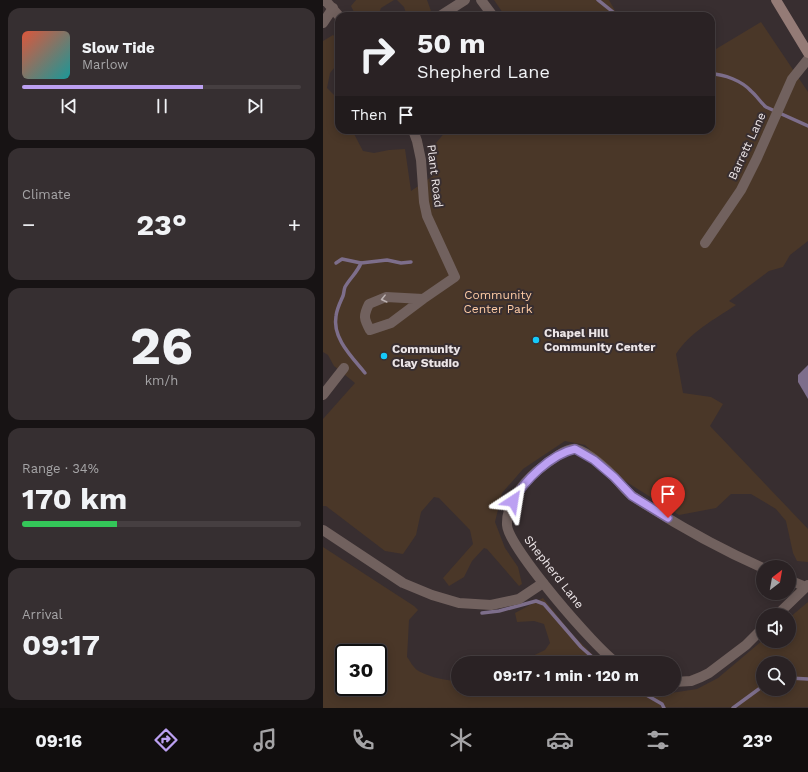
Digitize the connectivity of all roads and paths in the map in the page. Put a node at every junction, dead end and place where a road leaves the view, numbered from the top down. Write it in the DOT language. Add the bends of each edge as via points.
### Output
graph roads {
  1 [pos="325,0"];
  2 [pos="465,0"];
  3 [pos="481,0"];
  4 [pos="776,0"];
  5 [pos="336,12"];
  6 [pos="446,12"];
  7 [pos="490,12"];
  8 [pos="335,13"];
  9 [pos="323,23"];
  10 [pos="808,54"];
  11 [pos="808,59"];
  12 [pos="414,134"];
  13 [pos="705,243"];
  14 [pos="423,299"];
  15 [pos="344,368"];
  16 [pos="323,395"];
  17 [pos="323,530"];
  18 [pos="756,565"];
  19 [pos="796,582"];
  20 [pos="543,583"];
  21 [pos="807,586"];
  22 [pos="784,608"];
  23 [pos="756,635"];
  24 [pos="609,656"];
  25 [pos="681,681"];
  1 -- 5 [label="street"];
  2 -- 6 [label="street"];
  3 -- 7 [label="street"];
  4 -- 10 [label="main road"];
  8 -- 9 [label="street"];
  11 -- 13 [label="street, Barrett Lane" via="792,79 741,190"];
  12 -- 14 [label="street, Plant Road" via="421,160 427,216 455,277"];
  14 -- 14 [label="street, Plant Road, one-way" via="386,297 369,304 364,319 370,330 375,329 391,323"];
  15 -- 16 [label="street"];
  17 -- 20 [label="street" via="403,583 459,603 491,605 519,599"];
  18 -- 20 [label="street, Shepherd Lane" via="692,534 632,496 594,460 575,449 559,455 537,472 519,490 508,512 507,526 513,541"];
  19 -- 21 [label="street"];
  20 -- 24 [label="street, Shepherd Lane"];
  21 -- 22 [label="street"];
  23 -- 25 [label="street" via="709,673"];
}
